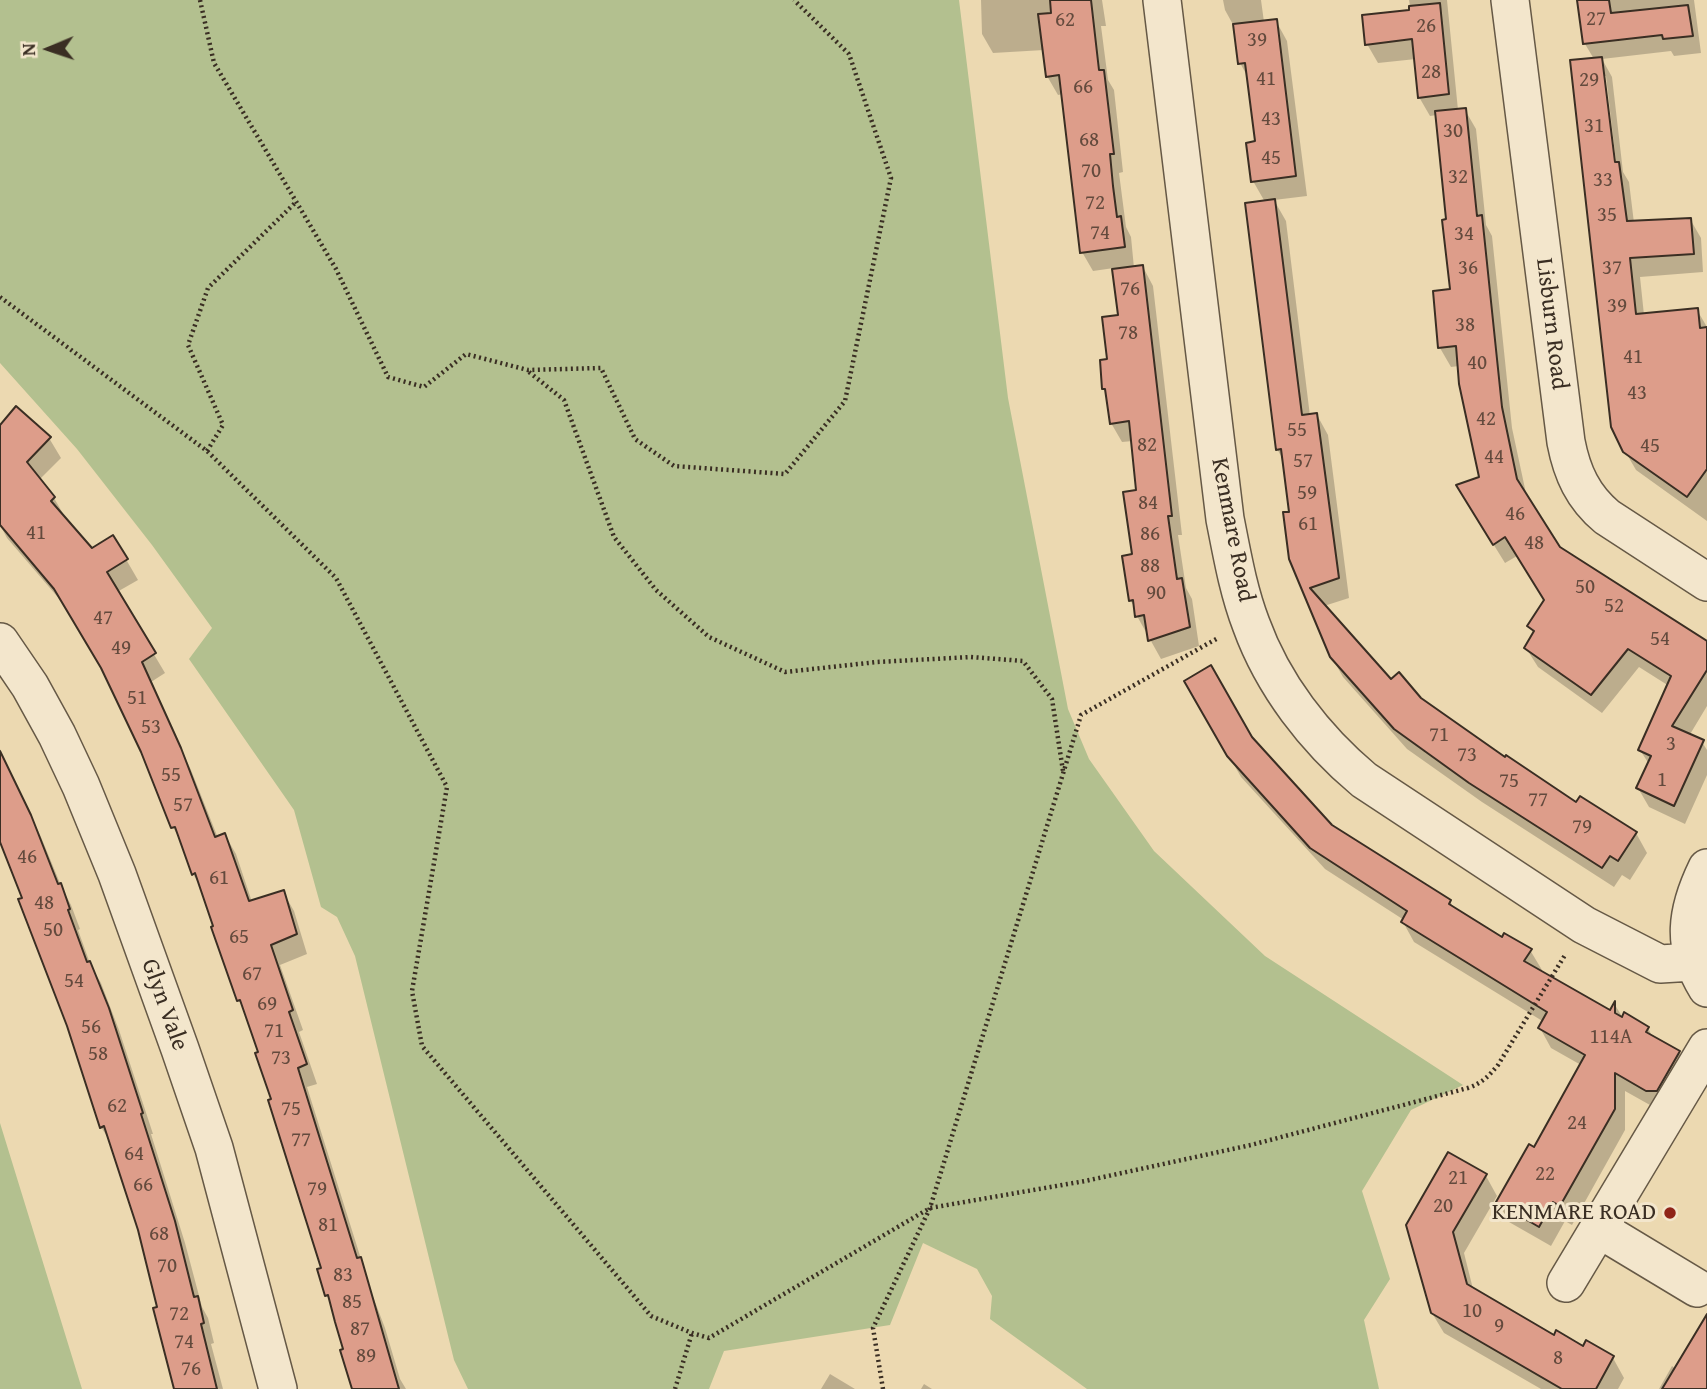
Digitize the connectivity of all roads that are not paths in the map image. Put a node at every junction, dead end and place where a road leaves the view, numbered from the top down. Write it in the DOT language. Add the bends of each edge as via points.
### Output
graph roads {
  1 [pos="1162,0"];
  2 [pos="1510,0"];
  3 [pos="1707,582"];
  4 [pos="0,642"];
  5 [pos="1707,868"];
  6 [pos="1700,975"];
  7 [pos="1707,1048"];
  8 [pos="1599,1228"];
  9 [pos="1566,1283"];
  10 [pos="1698,1288"];
  11 [pos="278,1389"];
  1 -- 6 [label="street, Kenmare Road" via="1225,519 1237,578 1267,662 1294,706 1347,766 1382,793 1584,925 1660,964"];
  2 -- 3 [label="street, Lisburn Road" via="1571,466 1596,508"];
  4 -- 11 [label="street, Glyn Vale" via="57,736 117,874 214,1148"];
  5 -- 6 [label="street" via="1689,930"];
  7 -- 8 [label="street"];
  8 -- 9 [label="street"];
  8 -- 10 [label="street"];
}
